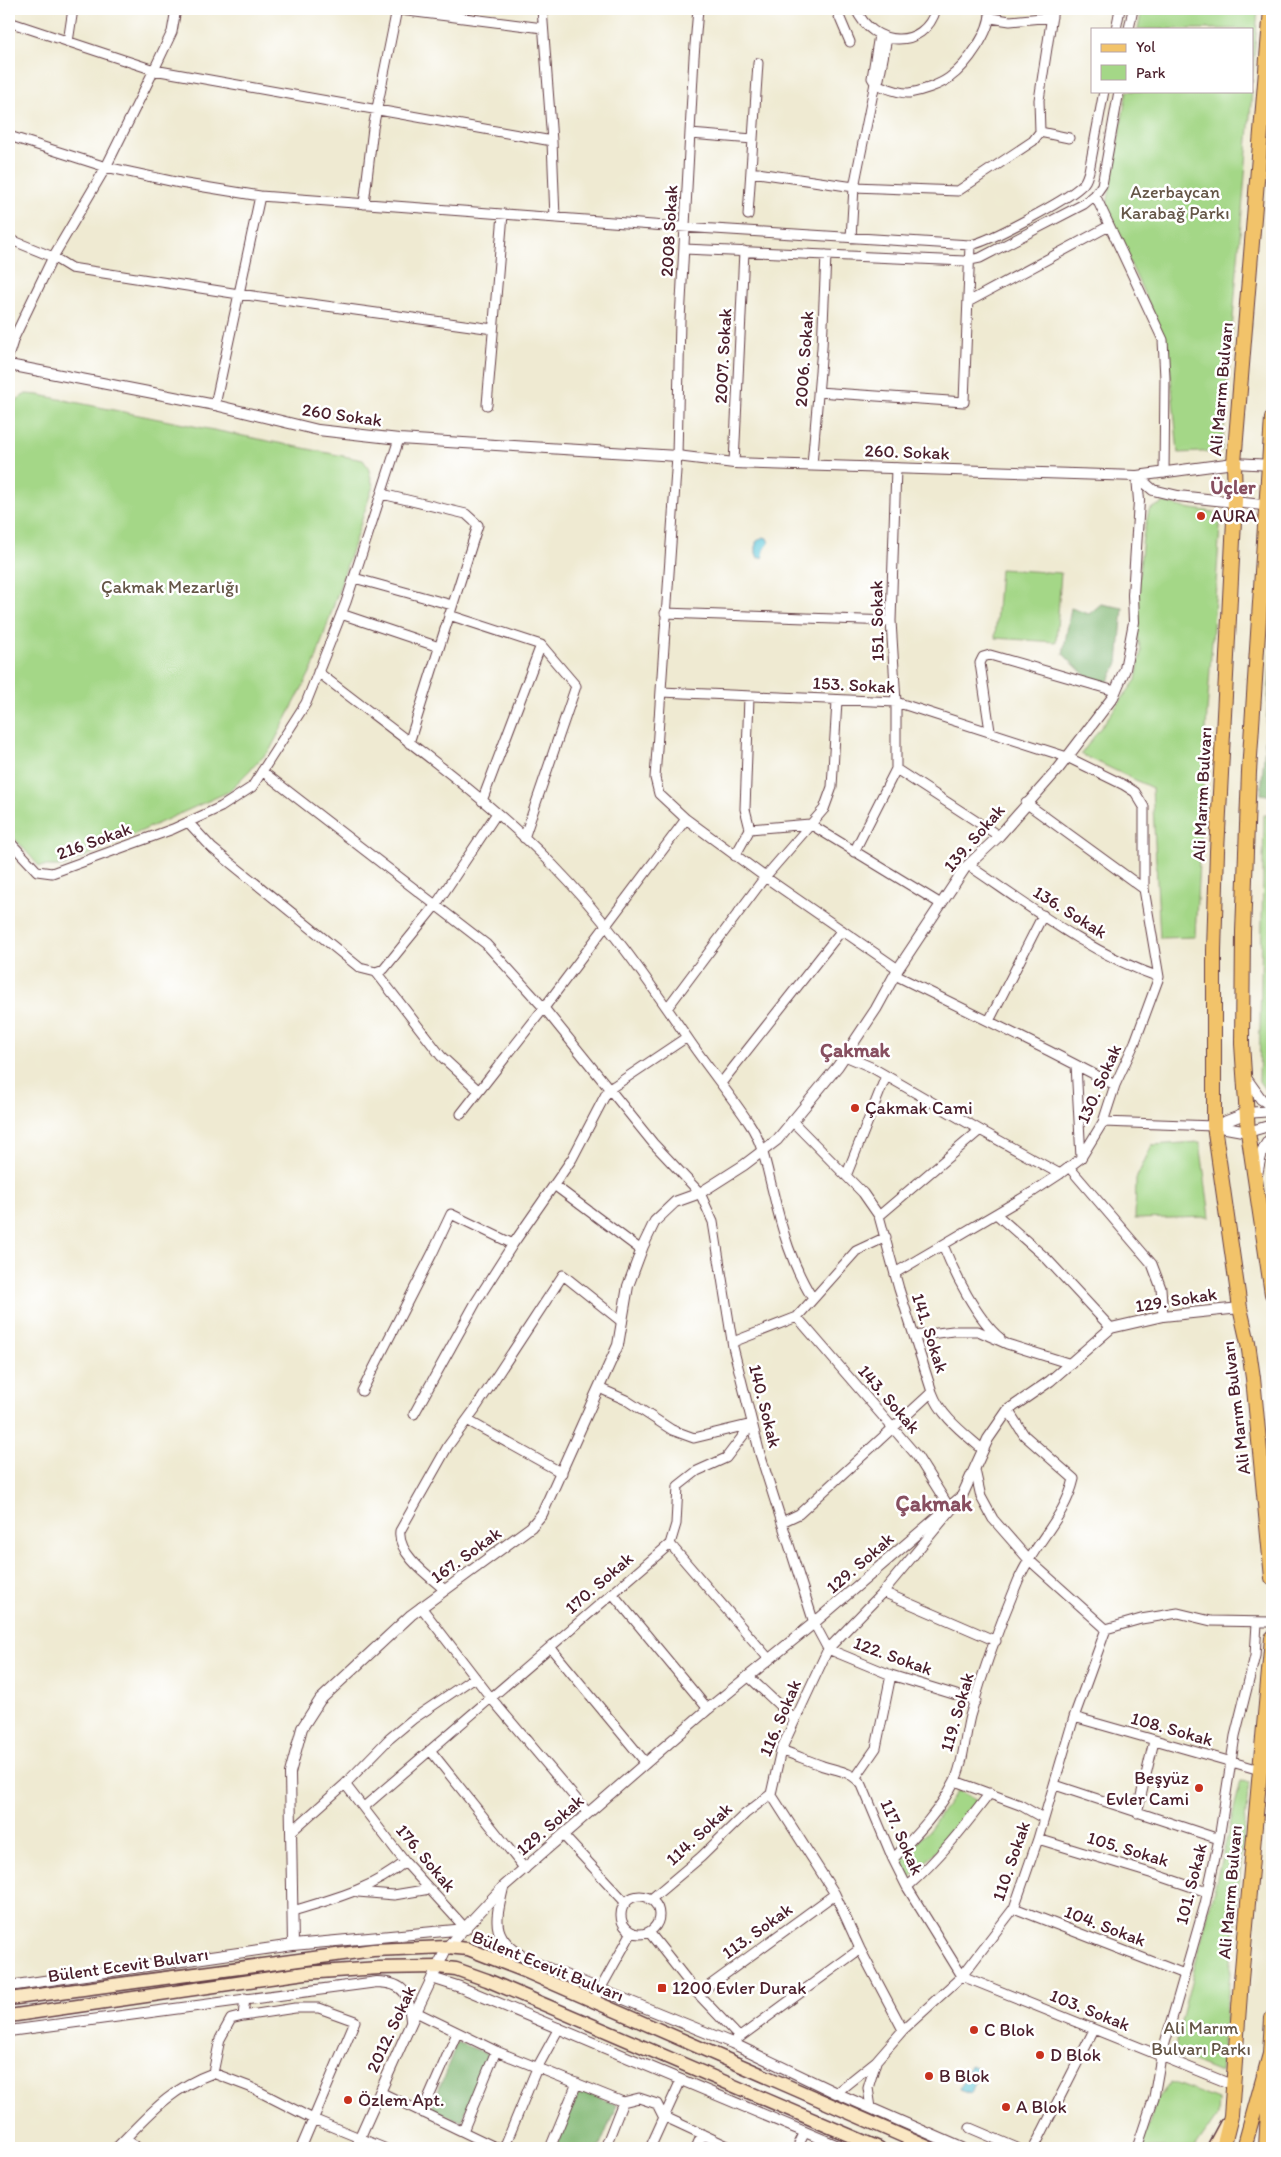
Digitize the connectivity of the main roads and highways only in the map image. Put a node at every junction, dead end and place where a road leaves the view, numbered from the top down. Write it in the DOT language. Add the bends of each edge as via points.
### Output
graph roads {
  1 [pos="1271,9"];
  2 [pos="1272,418"];
  3 [pos="1271,465"];
  4 [pos="1269,506"];
  5 [pos="1272,1294"];
  6 [pos="1272,1578"];
  7 [pos="1272,1638"];
  8 [pos="9,1999"];
  9 [pos="9,2016"];
  10 [pos="1272,2018"];
  11 [pos="1270,2054"];
  12 [pos="1231,2116"];
  13 [pos="879,2148"];
  14 [pos="930,2148"];
  15 [pos="1213,2148"];
  16 [pos="1223,2148"];
  17 [pos="1244,2148"];
  18 [pos="1266,2148"];
  1 -- 6 [label="main road, Ali Marım Bulvarı" via="1234,464 1235,501 1217,851 1214,1126 1253,1378"];
  2 -- 3 [label="main road"];
  3 -- 4 [label="main road"];
  4 -- 5 [label="main road" via="1248,809 1242,1044 1248,1132"];
  7 -- 12 [label="main road, Ali Marım Bulvarı"];
  8 -- 14 [label="main road, Bülent Ecevit Bulvarı" via="373,1950 468,1949 525,1965 593,2002"];
  9 -- 13 [label="main road, Bülent Ecevit Bulvarı" via="305,1973 379,1968 435,1972 456,1969"];
  10 -- 11 [label="main road"];
  11 -- 17 [label="main road"];
  11 -- 18 [label="main road"];
  12 -- 15 [label="main road"];
  12 -- 16 [label="main road, Ali Marım Bulvarı"];
}
